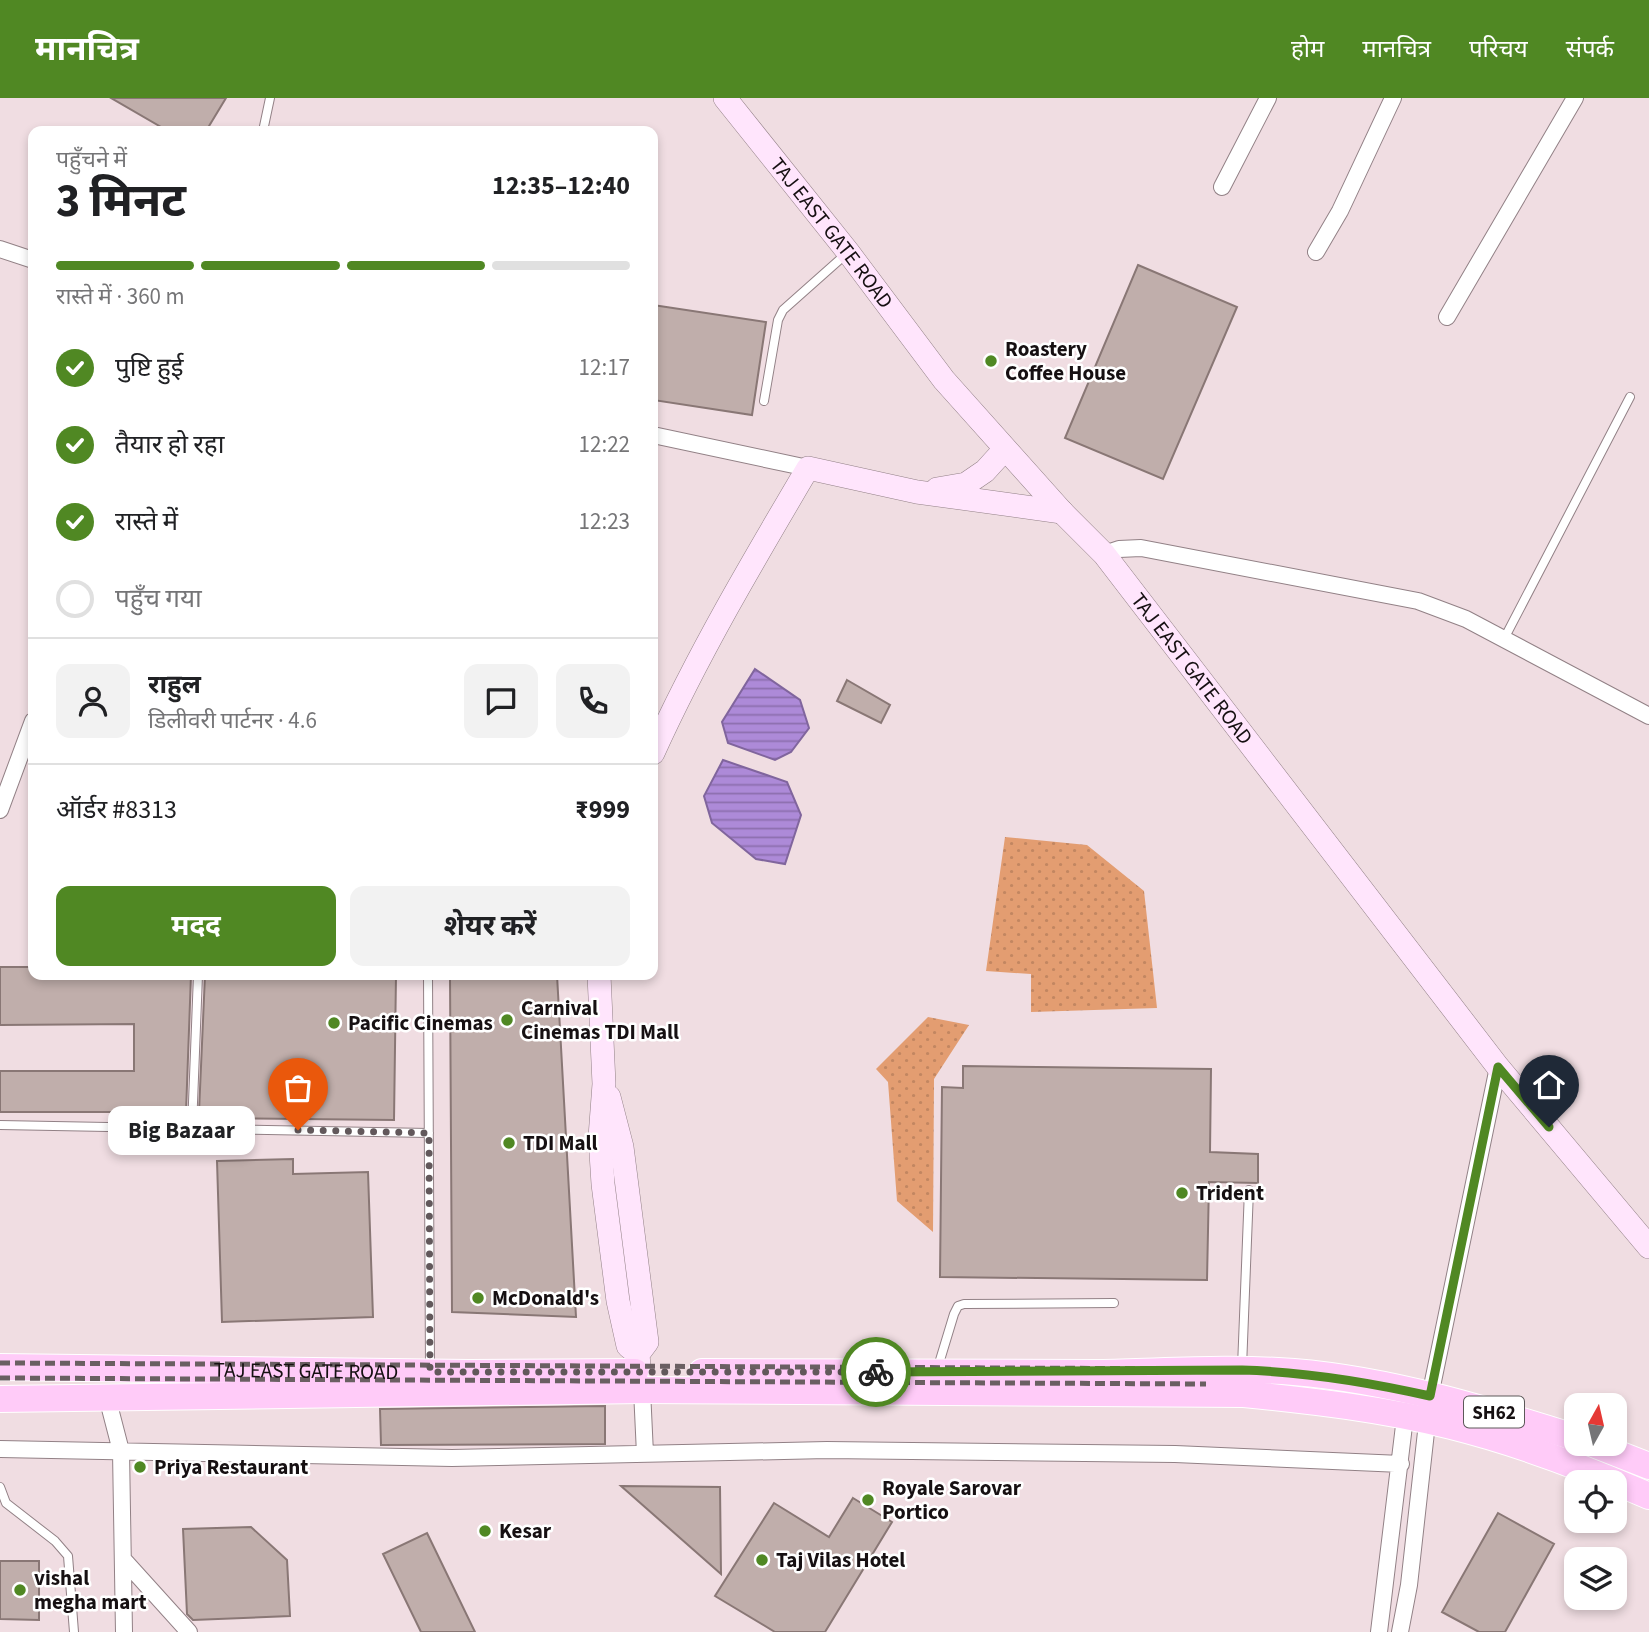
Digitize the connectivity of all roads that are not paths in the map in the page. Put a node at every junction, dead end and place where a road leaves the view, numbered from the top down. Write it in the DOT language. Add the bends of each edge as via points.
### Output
graph roads {
  1 [pos="270,98"];
  2 [pos="725,98"];
  3 [pos="1268,98"];
  4 [pos="1392,98"];
  5 [pos="1575,98"];
  6 [pos="263,126"];
  7 [pos="1222,187"];
  8 [pos="0,249"];
  9 [pos="848,252"];
  10 [pos="1316,252"];
  11 [pos="28,258"];
  12 [pos="1447,317"];
  13 [pos="1630,397"];
  14 [pos="764,401"];
  15 [pos="658,436"];
  16 [pos="1005,449"];
  17 [pos="808,468"];
  18 [pos="917,492"];
  19 [pos="1062,512"];
  20 [pos="1104,554"];
  21 [pos="1504,639"];
  22 [pos="1649,716"];
  23 [pos="28,734"];
  24 [pos="658,743"];
  25 [pos="0,810"];
  26 [pos="198,980"];
  27 [pos="428,980"];
  28 [pos="599,980"];
  29 [pos="1498,1067"];
  30 [pos="0,1125"];
  31 [pos="192,1128"];
  32 [pos="429,1133"];
  33 [pos="1250,1191"];
  34 [pos="1649,1247"];
  35 [pos="1114,1303"];
  36 [pos="0,1367"];
  37 [pos="1242,1370"];
  38 [pos="430,1372"];
  39 [pos="640,1372"];
  40 [pos="936,1373"];
  41 [pos="107,1397"];
  42 [pos="0,1399"];
  43 [pos="1418,1406"];
  44 [pos="1564,1434"];
  45 [pos="0,1449"];
  46 [pos="121,1451"];
  47 [pos="645,1454"];
  48 [pos="1624,1456"];
  49 [pos="1401,1464"];
  50 [pos="1649,1466"];
  51 [pos="1,1491"];
  52 [pos="1649,1496"];
  53 [pos="123,1559"];
  54 [pos="74,1632"];
  55 [pos="124,1632"];
  56 [pos="189,1632"];
  57 [pos="1379,1632"];
  58 [pos="1400,1632"];
  1 -- 6 [label="lane"];
  2 -- 9 [label="main road, TAJ EAST GATE ROAD"];
  3 -- 7 [label="street"];
  4 -- 10 [label="street"];
  5 -- 12 [label="street"];
  8 -- 11 [label="street"];
  9 -- 14 [label="lane" via="783,310"];
  9 -- 16 [label="main road, TAJ EAST GATE ROAD" via="944,380"];
  13 -- 21 [label="lane"];
  15 -- 17 [label="street"];
  16 -- 18 [label="main road" via="966,484"];
  16 -- 19 [label="main road, TAJ EAST GATE ROAD"];
  17 -- 18 [label="main road"];
  17 -- 24 [label="main road" via="745,573"];
  18 -- 19 [label="main road"];
  19 -- 20 [label="main road, TAJ EAST GATE ROAD"];
  20 -- 21 [label="street" via="1141,548 1418,601"];
  20 -- 29 [label="main road, TAJ EAST GATE ROAD"];
  21 -- 22 [label="street"];
  23 -- 25 [label="street"];
  26 -- 31 [label="lane"];
  27 -- 32 [label="lane"];
  28 -- 39 [label="main road" via="604,1084 600,1137 607,1222 623,1324"];
  29 -- 34 [label="main road, TAJ EAST GATE ROAD"];
  29 -- 43 [label="street"];
  30 -- 31 [label="lane"];
  31 -- 32 [label="lane"];
  32 -- 38 [label="lane"];
  33 -- 37 [label="lane"];
  35 -- 40 [label="lane" via="958,1306"];
  36 -- 38 [label="main road, TAJ EAST GATE ROAD / SH62"];
  37 -- 40 [label="main road, TAJ EAST GATE ROAD / SH62"];
  37 -- 43 [label="main road, TAJ EAST GATE ROAD / SH62" via="1294,1372"];
  38 -- 39 [label="main road, TAJ EAST GATE ROAD / SH62"];
  39 -- 40 [label="main road, TAJ EAST GATE ROAD / SH62"];
  39 -- 41 [label="main road, SH62"];
  39 -- 43 [label="main road, SH62" via="1244,1394"];
  39 -- 47 [label="street"];
  41 -- 42 [label="main road, SH62"];
  41 -- 46 [label="street"];
  43 -- 44 [label="main road, SH62 / SH62" via="1494,1412"];
  43 -- 49 [label="street"];
  43 -- 52 [label="main road, SH62"];
  43 -- 58 [label="street" via="1409,1585"];
  45 -- 46 [label="street"];
  46 -- 47 [label="street" via="452,1458"];
  46 -- 53 [label="street"];
  47 -- 49 [label="street" via="827,1450 1175,1454"];
  48 -- 50 [label="main road"];
  49 -- 57 [label="street"];
  51 -- 54 [label="lane" via="6,1503 68,1556"];
  53 -- 55 [label="street"];
  53 -- 56 [label="street"];
}
